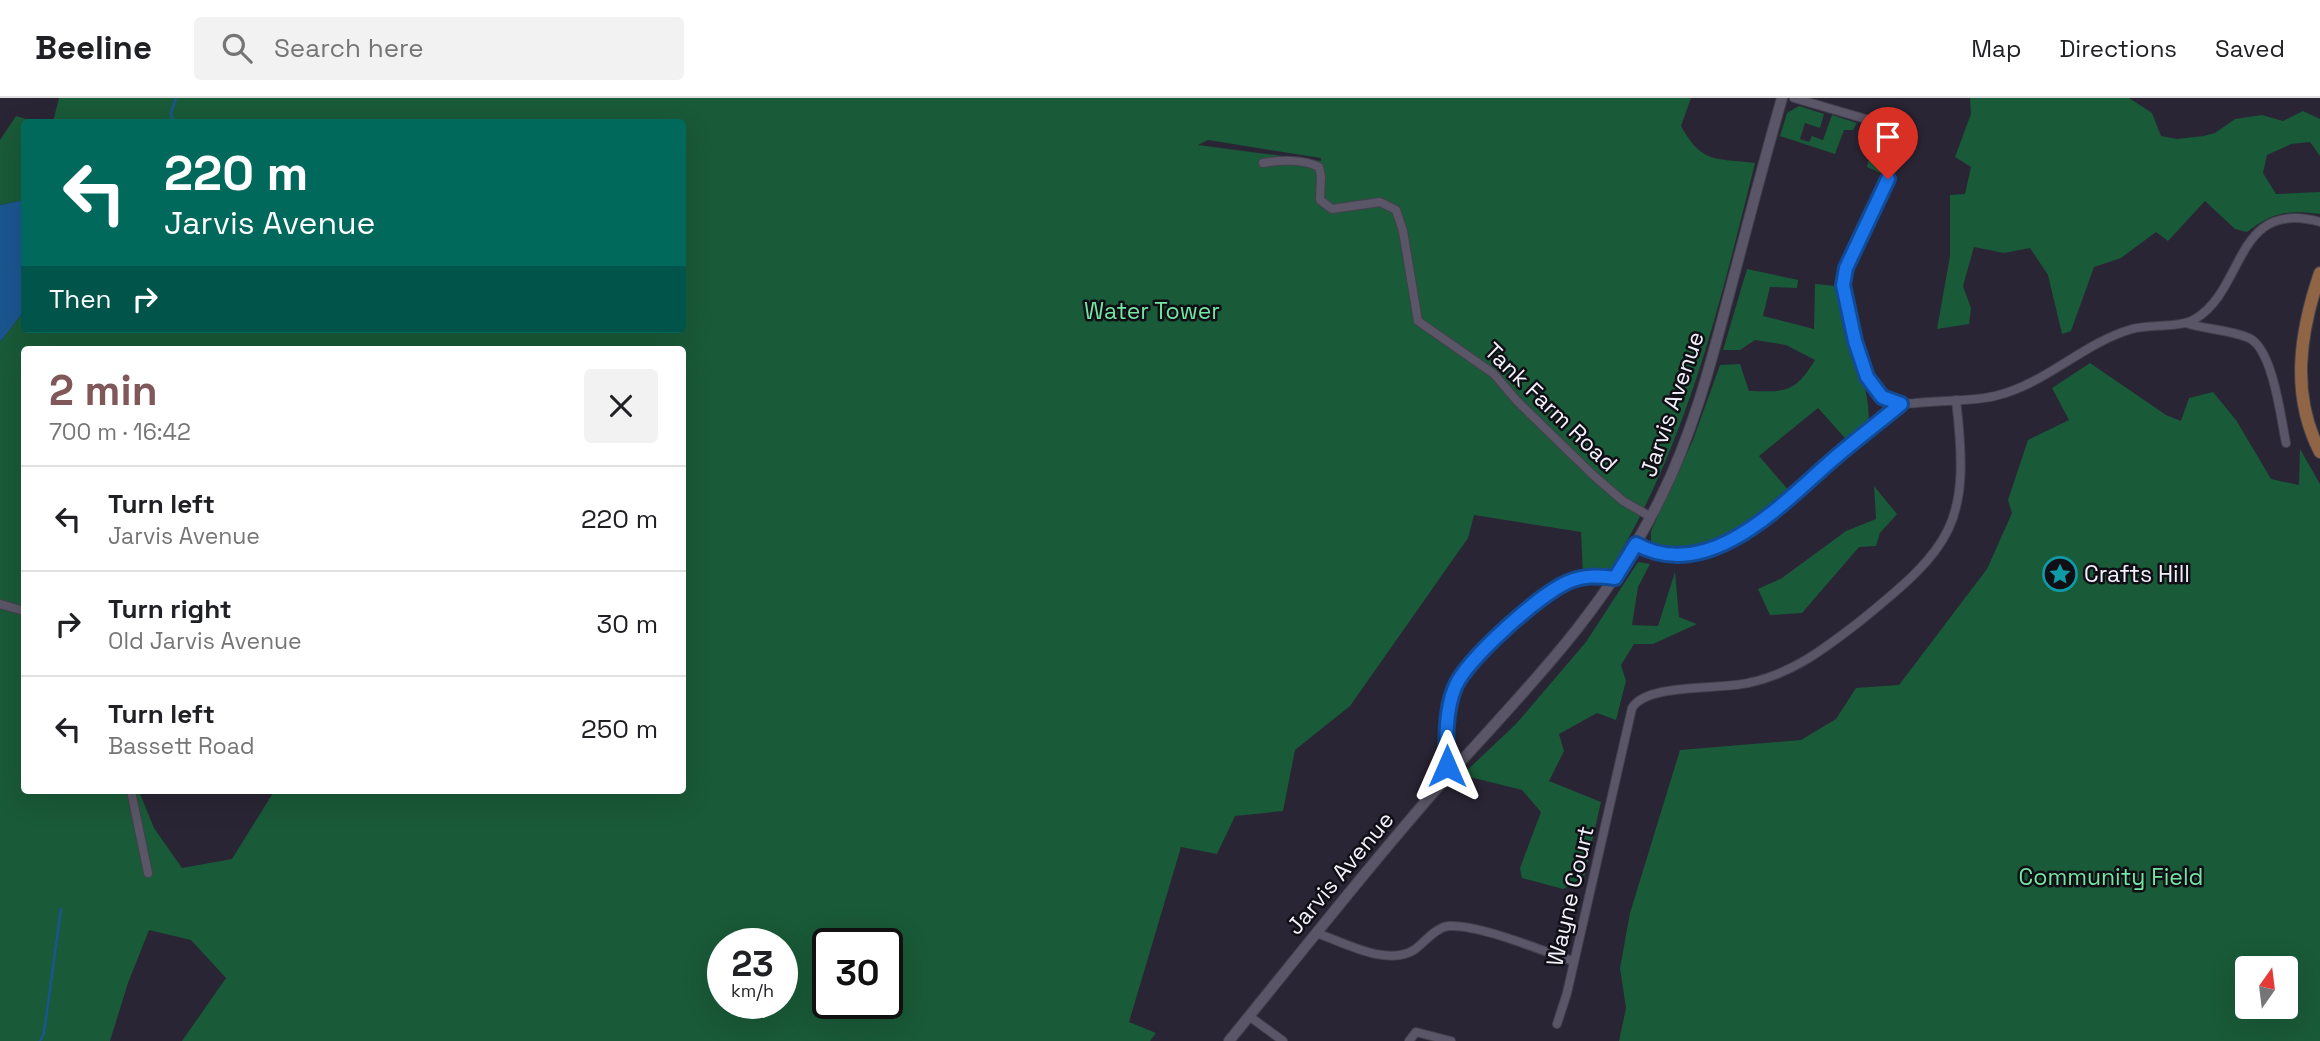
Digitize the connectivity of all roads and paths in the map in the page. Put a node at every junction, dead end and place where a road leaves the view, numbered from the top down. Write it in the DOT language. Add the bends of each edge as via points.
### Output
graph roads {
  1 [pos="1782,98"];
  2 [pos="1794,98"];
  3 [pos="1263,163"];
  4 [pos="2320,222"];
  5 [pos="2320,273"];
  6 [pos="2186,323"];
  7 [pos="1956,400"];
  8 [pos="1901,404"];
  9 [pos="2286,443"];
  10 [pos="2320,452"];
  11 [pos="1651,517"];
  12 [pos="1636,544"];
  13 [pos="1615,578"];
  14 [pos="0,604"];
  15 [pos="21,610"];
  16 [pos="1447,778"];
  17 [pos="132,794"];
  18 [pos="148,873"];
  19 [pos="1316,933"];
  20 [pos="1573,961"];
  21 [pos="1249,1017"];
  22 [pos="1557,1024"];
  23 [pos="1229,1041"];
  24 [pos="1283,1041"];
  25 [pos="1409,1041"];
  26 [pos="1451,1041"];
  1 -- 11 [label="street, Jarvis Avenue" via="1695,416"];
  2 -- 8 [label="street" via="1893,127 1903,134 1901,148 1843,278 1863,369 1878,394"];
  3 -- 11 [label="street, Tank Farm Road" via="1319,167 1320,200 1332,209 1380,202 1396,210 1418,321 1494,373 1593,475"];
  4 -- 6 [label="street" via="2290,217 2263,229 2209,307"];
  5 -- 10 [label="main road" via="2304,325 2300,382 2307,420"];
  6 -- 7 [label="street" via="2124,331 2028,385 1995,396"];
  6 -- 9 [label="street" via="2248,338 2260,347 2273,380"];
  7 -- 8 [label="street"];
  7 -- 20 [label="street, Wayne Court" via="1962,460 1948,531 1925,565 1899,590 1792,669 1747,684 1662,691 1641,698 1632,708"];
  8 -- 12 [label="street" via="1781,507 1730,541 1676,555"];
  11 -- 12 [label="street, Jarvis Avenue"];
  12 -- 13 [label="street, Jarvis Avenue"];
  13 -- 16 [label="street, Jarvis Avenue" via="1549,666"];
  13 -- 16 [label="street" via="1592,576 1561,585 1472,662 1452,696"];
  14 -- 15 [label="street"];
  16 -- 19 [label="street, Jarvis Avenue"];
  17 -- 18 [label="street"];
  19 -- 20 [label="street" via="1394,957 1451,926"];
  19 -- 21 [label="street, Jarvis Avenue"];
  20 -- 22 [label="street, Wayne Court"];
  21 -- 23 [label="street, Jarvis Avenue"];
  21 -- 24 [label="street"];
  25 -- 26 [label="street" via="1416,1032"];
}
